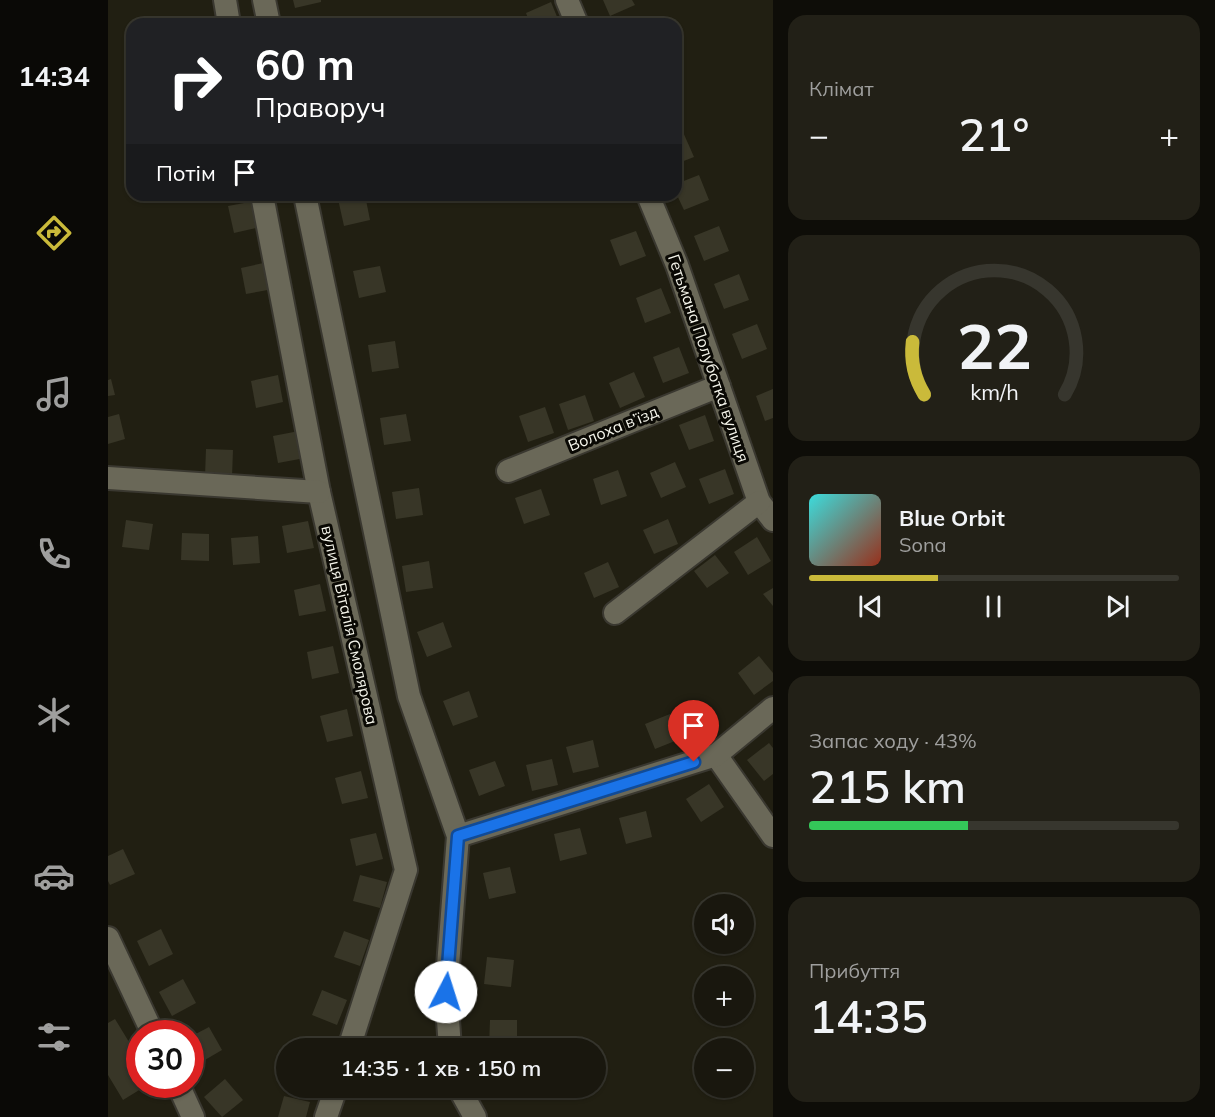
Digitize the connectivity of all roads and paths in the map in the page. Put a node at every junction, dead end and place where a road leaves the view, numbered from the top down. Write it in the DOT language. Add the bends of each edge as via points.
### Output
graph roads {
  1 [pos="225,0"];
  2 [pos="264,0"];
  3 [pos="567,0"];
  4 [pos="229,18"];
  5 [pos="268,18"];
  6 [pos="574,18"];
  7 [pos="263,201"];
  8 [pos="306,201"];
  9 [pos="650,201"];
  10 [pos="719,386"];
  11 [pos="508,471"];
  12 [pos="108,478"];
  13 [pos="319,492"];
  14 [pos="766,511"];
  15 [pos="615,613"];
  16 [pos="772,708"];
  17 [pos="716,755"];
  18 [pos="458,836"];
  19 [pos="772,836"];
  20 [pos="108,938"];
  21 [pos="146,1020"];
  22 [pos="352,1038"];
  23 [pos="449,1038"];
  24 [pos="184,1098"];
  25 [pos="333,1098"];
  26 [pos="465,1098"];
  27 [pos="193,1117"];
  28 [pos="326,1117"];
  29 [pos="475,1117"];
  1 -- 4 [label="street"];
  2 -- 5 [label="street"];
  3 -- 6 [label="street"];
  7 -- 13 [label="street, вулиця Віталія Смолярова"];
  8 -- 18 [label="street" via="409,696"];
  9 -- 10 [label="street, Гетьмана Полуботка вулиця"];
  10 -- 11 [label="street, Волоха в’їзд"];
  10 -- 14 [label="street, Гетьмана Полуботка вулиця"];
  12 -- 13 [label="street"];
  13 -- 22 [label="street, вулиця Віталія Смолярова" via="406,870"];
  14 -- 15 [label="street"];
  16 -- 17 [label="street"];
  17 -- 18 [label="street"];
  17 -- 19 [label="street"];
  18 -- 23 [label="street" via="446,992"];
  20 -- 21 [label="street"];
  24 -- 27 [label="street"];
  25 -- 28 [label="street"];
  26 -- 29 [label="street"];
}
